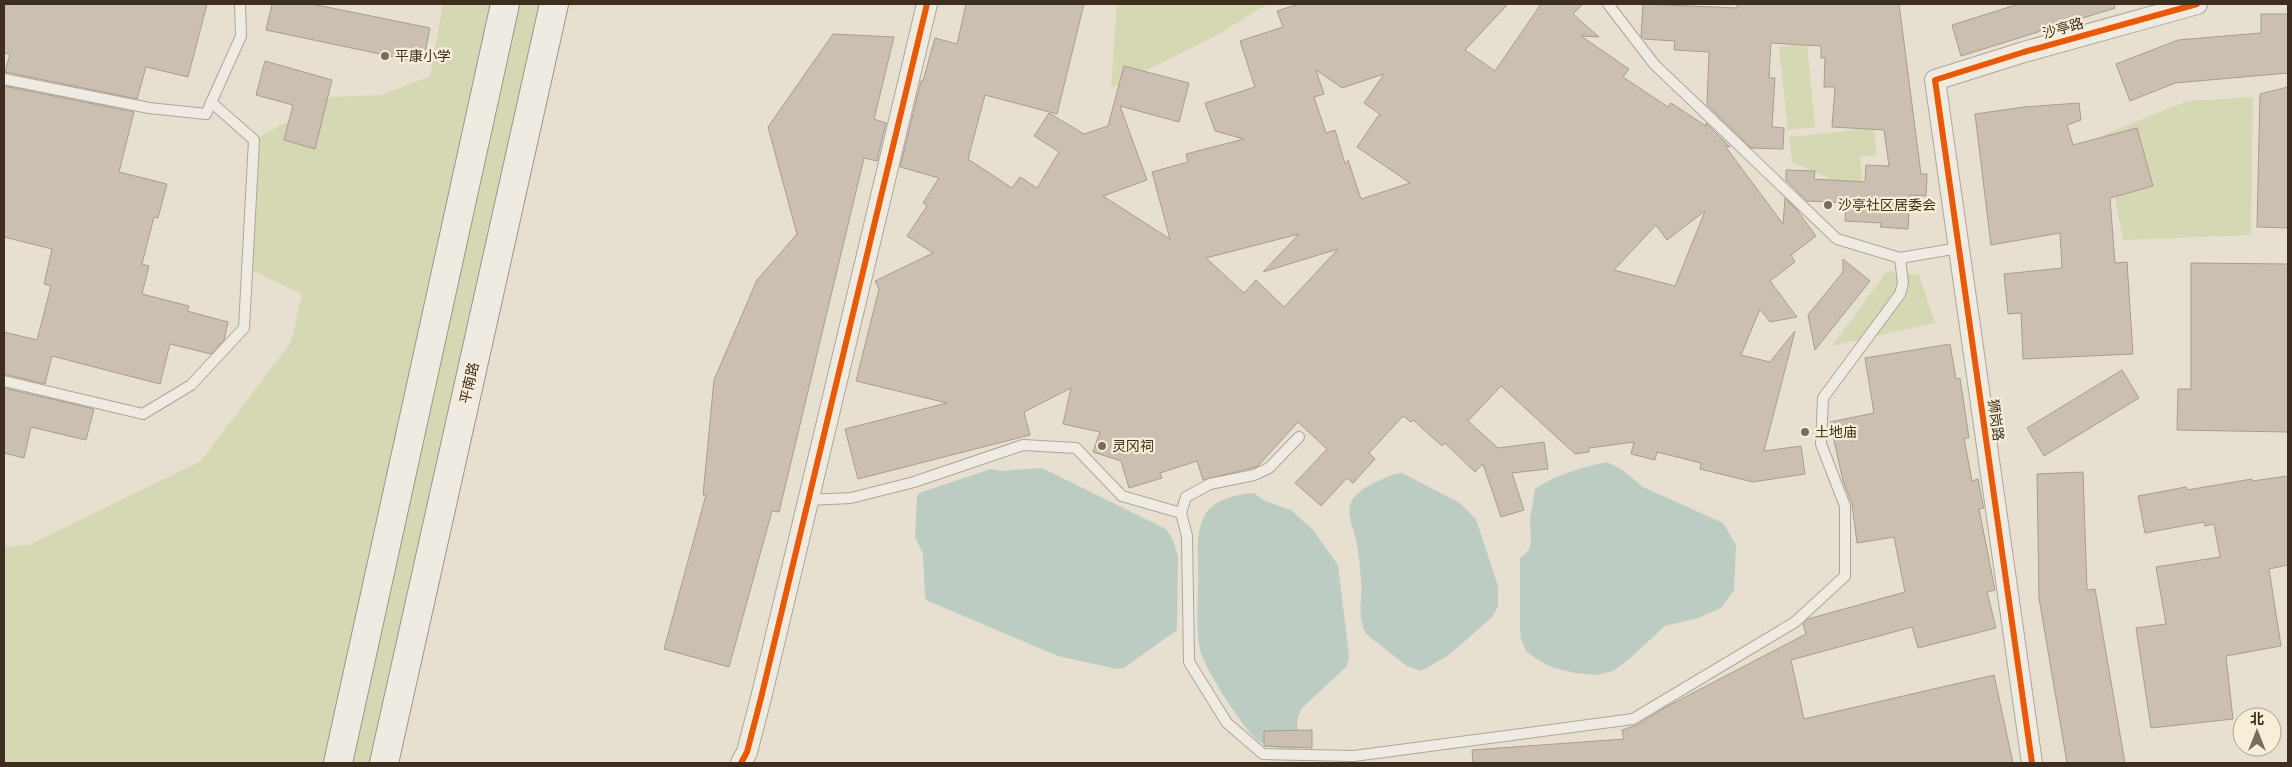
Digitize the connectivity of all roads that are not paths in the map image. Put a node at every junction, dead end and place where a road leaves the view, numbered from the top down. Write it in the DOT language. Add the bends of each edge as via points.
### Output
graph roads {
  1 [pos="240,4"];
  2 [pos="505,4"];
  3 [pos="554,4"];
  4 [pos="927,4"];
  5 [pos="1608,4"];
  6 [pos="2197,4"];
  7 [pos="4,79"];
  8 [pos="1935,80"];
  9 [pos="211,102"];
  10 [pos="1959,248"];
  11 [pos="1900,258"];
  12 [pos="4,381"];
  13 [pos="1299,437"];
  14 [pos="808,500"];
  15 [pos="1181,513"];
  16 [pos="338,763"];
  17 [pos="384,763"];
  18 [pos="741,763"];
  19 [pos="2032,763"];
  1 -- 9 [label="lane" via="242,36"];
  2 -- 16 [label="main road"];
  3 -- 17 [label="main road, 平南路"];
  4 -- 14 [label="street"];
  5 -- 11 [label="lane" via="1654,64 1837,239"];
  6 -- 8 [label="street, 沙亭路"];
  7 -- 9 [label="lane" via="149,108 206,114"];
  8 -- 10 [label="street, 狮岗路"];
  9 -- 12 [label="lane" via="254,140 244,328 191,385 143,414"];
  10 -- 11 [label="lane"];
  10 -- 19 [label="street, 狮岗路"];
  11 -- 15 [label="lane" via="1903,283 1900,294 1823,398 1821,444 1845,506 1845,576 1795,622 1634,719 1354,756 1263,754 1228,723 1189,662 1187,536"];
  13 -- 15 [label="lane" via="1269,468 1254,475 1210,484 1186,497"];
  14 -- 15 [label="lane" via="851,498 914,482 1023,446 1076,448 1122,496"];
  14 -- 18 [label="street" via="747,752"];
}
